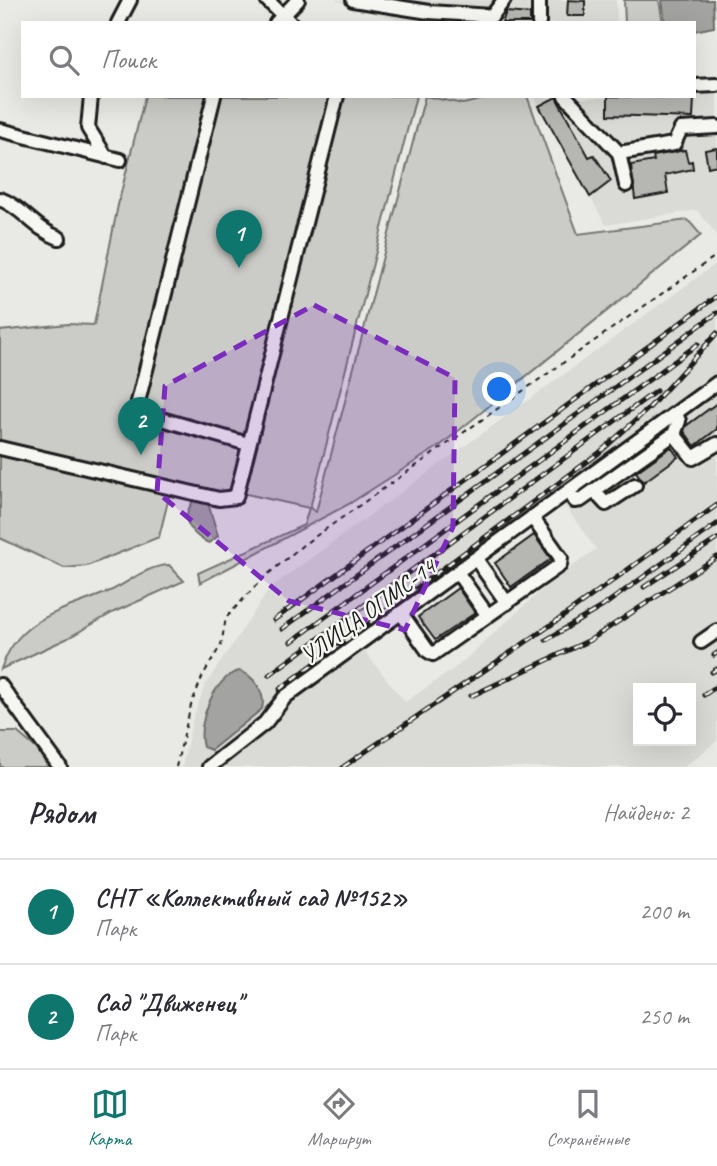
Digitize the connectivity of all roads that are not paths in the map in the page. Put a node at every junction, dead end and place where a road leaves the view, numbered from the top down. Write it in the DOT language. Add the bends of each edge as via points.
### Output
graph roads {
  1 [pos="131,0"];
  2 [pos="267,0"];
  3 [pos="299,0"];
  4 [pos="353,0"];
  5 [pos="504,0"];
  6 [pos="539,0"];
  7 [pos="492,19"];
  8 [pos="119,21"];
  9 [pos="284,21"];
  10 [pos="539,21"];
  11 [pos="717,85"];
  12 [pos="696,86"];
  13 [pos="91,98"];
  14 [pos="214,98"];
  15 [pos="336,98"];
  16 [pos="567,98"];
  17 [pos="717,127"];
  18 [pos="0,130"];
  19 [pos="620,153"];
  20 [pos="106,157"];
  21 [pos="120,160"];
  22 [pos="626,185"];
  23 [pos="0,200"];
  24 [pos="60,238"];
  25 [pos="717,383"];
  26 [pos="676,413"];
  27 [pos="674,434"];
  28 [pos="248,444"];
  29 [pos="717,444"];
  30 [pos="0,448"];
  31 [pos="635,485"];
  32 [pos="594,491"];
  33 [pos="564,494"];
  34 [pos="532,517"];
  35 [pos="476,559"];
  36 [pos="457,572"];
  37 [pos="507,603"];
  38 [pos="401,613"];
  39 [pos="488,616"];
  40 [pos="717,631"];
  41 [pos="701,642"];
  42 [pos="0,685"];
  43 [pos="60,767"];
  44 [pos="209,767"];
  1 -- 8 [label="street"];
  2 -- 9 [label="street"];
  3 -- 9 [label="street"];
  4 -- 7 [label="street"];
  5 -- 7 [label="street"];
  6 -- 10 [label="street"];
  11 -- 12 [label="street"];
  13 -- 20 [label="street" via="88,128"];
  14 -- 28 [label="street" via="138,402 144,414"];
  15 -- 28 [label="street"];
  16 -- 19 [label="street"];
  17 -- 19 [label="street" via="681,130 671,145"];
  18 -- 20 [label="street"];
  19 -- 22 [label="street"];
  20 -- 21 [label="street"];
  23 -- 24 [label="street"];
  25 -- 26 [label="street, УЛИЦА ОПМС-14"];
  26 -- 27 [label="street" via="679,421"];
  26 -- 33 [label="street, УЛИЦА ОПМС-14"];
  27 -- 29 [label="street" via="693,458"];
  27 -- 32 [label="street"];
  28 -- 30 [label="street" via="236,497 219,499"];
  31 -- 32 [label="street" via="606,504"];
  32 -- 33 [label="street" via="578,501"];
  33 -- 34 [label="street, УЛИЦА ОПМС-14"];
  34 -- 35 [label="street, УЛИЦА ОПМС-14"];
  34 -- 37 [label="street" via="562,563"];
  35 -- 36 [label="street, УЛИЦА ОПМС-14"];
  35 -- 37 [label="street"];
  36 -- 38 [label="street, УЛИЦА ОПМС-14"];
  36 -- 39 [label="street"];
  37 -- 39 [label="street"];
  38 -- 39 [label="street" via="433,654"];
  38 -- 44 [label="street, УЛИЦА ОПМС-14" via="285,697 265,723"];
  40 -- 41 [label="street"];
  42 -- 43 [label="street"];
}
